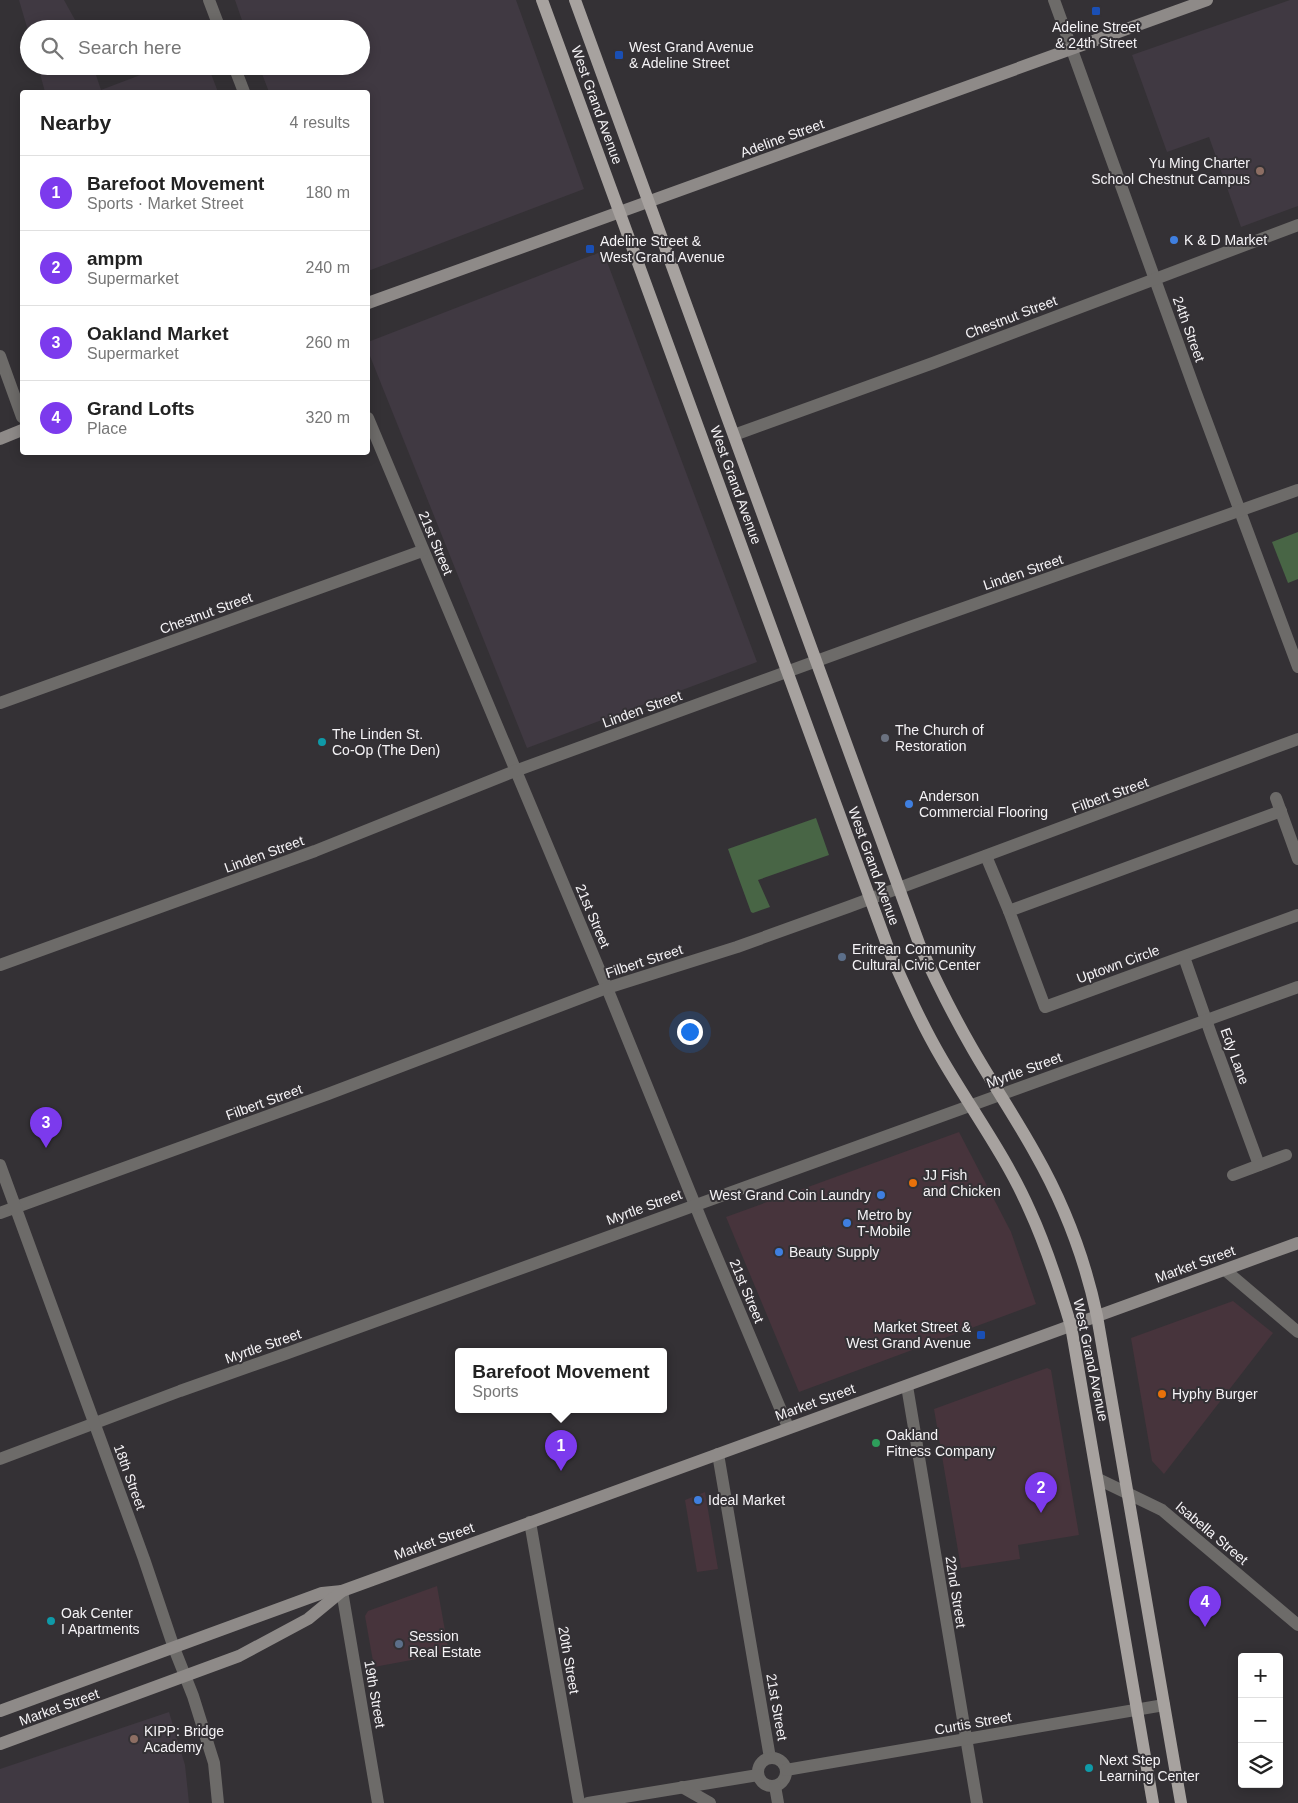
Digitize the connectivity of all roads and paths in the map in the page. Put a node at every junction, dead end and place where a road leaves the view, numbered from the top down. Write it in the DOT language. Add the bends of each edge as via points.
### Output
graph roads {
  1 [pos="210,0"];
  2 [pos="542,0"];
  3 [pos="575,0"];
  4 [pos="1054,0"];
  5 [pos="1206,0"];
  6 [pos="217,20"];
  7 [pos="1072,49"];
  8 [pos="237,75"];
  9 [pos="243,90"];
  10 [pos="650,201"];
  11 [pos="620,211"];
  12 [pos="1298,224"];
  13 [pos="1155,278"];
  14 [pos="370,302"];
  15 [pos="0,356"];
  16 [pos="20,411"];
  17 [pos="370,423"];
  18 [pos="20,431"];
  19 [pos="734,435"];
  20 [pos="0,439"];
  21 [pos="1298,490"];
  22 [pos="1240,512"];
  23 [pos="422,551"];
  24 [pos="817,662"];
  25 [pos="1298,667"];
  26 [pos="788,672"];
  27 [pos="0,703"];
  28 [pos="1298,739"];
  29 [pos="516,771"];
  30 [pos="986,856"];
  31 [pos="1298,859"];
  32 [pos="898,888"];
  33 [pos="870,899"];
  34 [pos="1009,911"];
  35 [pos="1298,915"];
  36 [pos="1184,956"];
  37 [pos="0,966"];
  38 [pos="1298,987"];
  39 [pos="607,988"];
  40 [pos="1206,1020"];
  41 [pos="1000,1095"];
  42 [pos="970,1104"];
  43 [pos="1286,1155"];
  44 [pos="0,1165"];
  45 [pos="1259,1165"];
  46 [pos="1233,1174"];
  47 [pos="695,1205"];
  48 [pos="16,1207"];
  49 [pos="0,1213"];
  50 [pos="1298,1243"];
  51 [pos="1224,1270"];
  52 [pos="1098,1316"];
  53 [pos="1071,1326"];
  54 [pos="1298,1332"];
  55 [pos="907,1386"];
  56 [pos="95,1423"];
  57 [pos="788,1427"];
  58 [pos="718,1454"];
  59 [pos="0,1458"];
  60 [pos="1098,1478"];
  61 [pos="1128,1494"];
  62 [pos="530,1522"];
  63 [pos="342,1591"];
  64 [pos="1298,1625"];
  65 [pos="174,1648"];
  66 [pos="185,1677"];
  67 [pos="1164,1705"];
  68 [pos="1137,1709"];
  69 [pos="0,1711"];
  70 [pos="966,1740"];
  71 [pos="0,1744"];
  72 [pos="770,1758"];
  73 [pos="786,1770"];
  74 [pos="758,1774"];
  75 [pos="775,1786"];
  76 [pos="682,1788"];
  77 [pos="218,1803"];
  78 [pos="378,1803"];
  79 [pos="578,1803"];
  80 [pos="588,1803"];
  81 [pos="710,1803"];
  82 [pos="778,1803"];
  83 [pos="977,1803"];
  84 [pos="1153,1803"];
  85 [pos="1181,1803"];
  1 -- 6 [label="street"];
  2 -- 11 [label="main road, West Grand Avenue"];
  3 -- 10 [label="main road, West Grand Avenue"];
  4 -- 7 [label="street, 24th Street"];
  5 -- 7 [label="main road, Adeline Street"];
  7 -- 10 [label="main road, Adeline Street"];
  7 -- 13 [label="street, 24th Street"];
  8 -- 9 [label="street"];
  10 -- 11 [label="main road, Adeline Street"];
  10 -- 19 [label="main road, West Grand Avenue"];
  11 -- 14 [label="main road, Adeline Street"];
  11 -- 26 [label="main road, West Grand Avenue"];
  12 -- 13 [label="street, Chestnut Street"];
  13 -- 19 [label="street, Chestnut Street"];
  13 -- 22 [label="street, 24th Street"];
  15 -- 16 [label="street"];
  17 -- 23 [label="street, 21st Street"];
  18 -- 20 [label="main road"];
  19 -- 24 [label="main road, West Grand Avenue"];
  21 -- 22 [label="street, Linden Street"];
  22 -- 24 [label="street, Linden Street"];
  22 -- 25 [label="street, 24th Street"];
  23 -- 27 [label="street, Chestnut Street"];
  23 -- 29 [label="street, 21st Street"];
  24 -- 26 [label="street, Linden Street"];
  24 -- 32 [label="main road, West Grand Avenue"];
  26 -- 29 [label="street, Linden Street"];
  26 -- 33 [label="main road, West Grand Avenue"];
  28 -- 30 [label="street, Filbert Street"];
  29 -- 37 [label="street, Linden Street" via="315,851"];
  29 -- 39 [label="street, 21st Street"];
  30 -- 32 [label="street, Filbert Street"];
  30 -- 34 [label="street, Uptown Circle"];
  31 -- 34 [label="street" via="1279,804"];
  32 -- 33 [label="street, Filbert Street"];
  32 -- 41 [label="main road, West Grand Avenue" via="946,1001"];
  33 -- 39 [label="street, Filbert Street" via="737,947"];
  33 -- 42 [label="main road, West Grand Avenue" via="913,1004"];
  34 -- 36 [label="street, Uptown Circle" via="1045,1006"];
  35 -- 36 [label="street, Uptown Circle"];
  36 -- 40 [label="street, Edy Lane"];
  38 -- 40 [label="street, Myrtle Street"];
  39 -- 47 [label="street, 21st Street"];
  39 -- 48 [label="street, Filbert Street"];
  40 -- 41 [label="street, Myrtle Street"];
  40 -- 45 [label="street, Edy Lane"];
  41 -- 42 [label="street, Myrtle Street"];
  41 -- 52 [label="main road, West Grand Avenue" via="1062,1205 1082,1257"];
  42 -- 47 [label="street, Myrtle Street"];
  42 -- 53 [label="main road, West Grand Avenue" via="1030,1209 1054,1267"];
  43 -- 45 [label="street"];
  44 -- 48 [label="street, 18th Street"];
  45 -- 46 [label="street"];
  47 -- 56 [label="street, Myrtle Street"];
  47 -- 57 [label="street, 21st Street"];
  48 -- 49 [label="street, Filbert Street"];
  48 -- 56 [label="street, 18th Street"];
  50 -- 51 [label="main road, Market Street"];
  51 -- 52 [label="main road, Market Street"];
  51 -- 54 [label="street"];
  52 -- 53 [label="main road, Market Street"];
  52 -- 61 [label="main road, West Grand Avenue"];
  53 -- 55 [label="main road, Market Street"];
  53 -- 60 [label="main road, West Grand Avenue"];
  55 -- 57 [label="main road, Market Street"];
  55 -- 70 [label="street, 22nd Street"];
  56 -- 59 [label="street, Myrtle Street"];
  56 -- 65 [label="street, 18th Street"];
  57 -- 58 [label="main road, Market Street"];
  58 -- 62 [label="main road, Market Street"];
  58 -- 72 [label="street, 21st Street"];
  60 -- 61 [label="street, Isabella Street"];
  60 -- 68 [label="main road, West Grand Avenue"];
  61 -- 64 [label="street, Isabella Street" via="1162,1510"];
  61 -- 67 [label="main road, West Grand Avenue"];
  62 -- 63 [label="main road, Market Street"];
  62 -- 79 [label="street, 20th Street"];
  63 -- 65 [label="main road, Market Street" via="322,1593"];
  63 -- 66 [label="main road, Market Street" via="308,1619 239,1656"];
  63 -- 78 [label="street, 19th Street"];
  65 -- 66 [label="street, 18th Street"];
  65 -- 69 [label="main road, Market Street"];
  66 -- 71 [label="main road, Market Street"];
  66 -- 77 [label="street, 18th Street" via="214,1763"];
  67 -- 68 [label="street, Curtis Street"];
  67 -- 85 [label="main road, West Grand Avenue"];
  68 -- 70 [label="street, Curtis Street"];
  68 -- 84 [label="main road, West Grand Avenue"];
  70 -- 73 [label="street, Curtis Street"];
  70 -- 83 [label="street, 22nd Street"];
  72 -- 73 [label="street" via="781,1761"];
  72 -- 74 [label="street" via="761,1764"];
  73 -- 75 [label="street" via="784,1780"];
  74 -- 75 [label="street" via="765,1785"];
  74 -- 76 [label="street"];
  75 -- 82 [label="street"];
  76 -- 80 [label="street"];
  76 -- 81 [label="street"];
}
